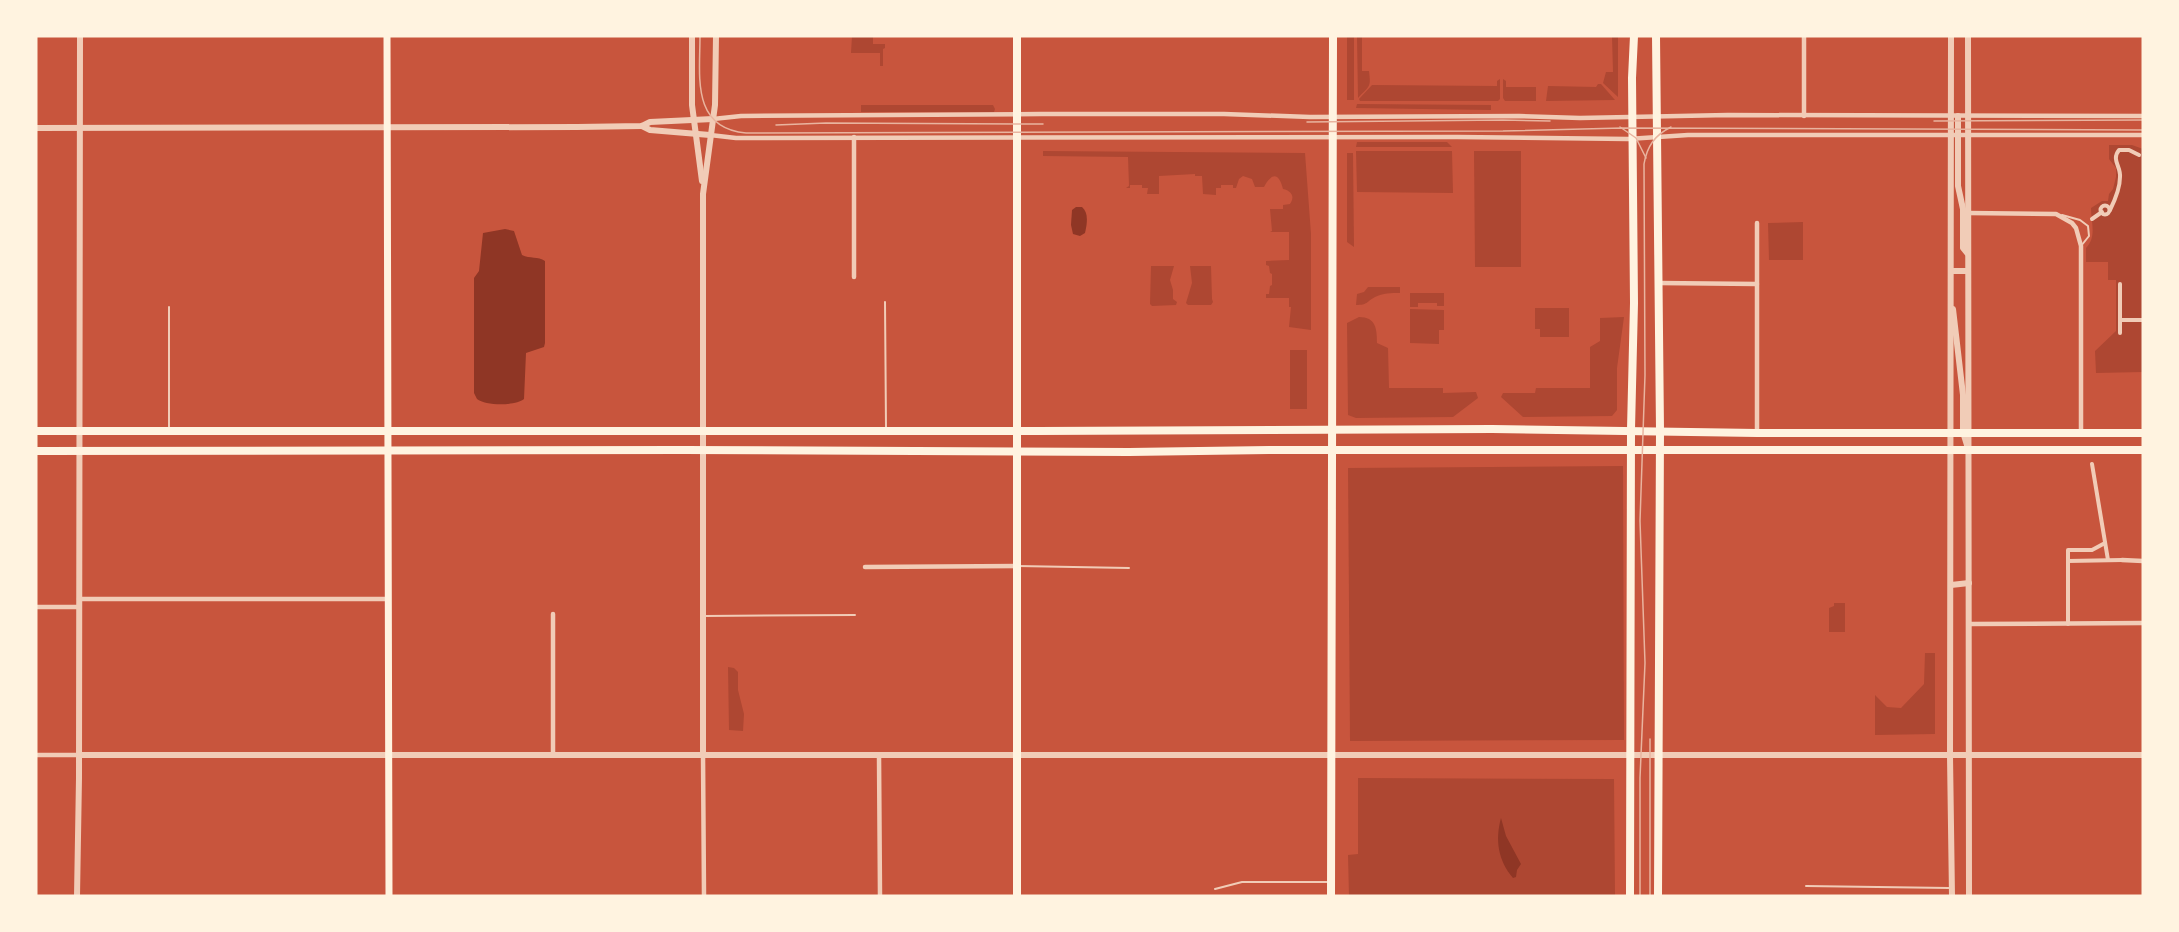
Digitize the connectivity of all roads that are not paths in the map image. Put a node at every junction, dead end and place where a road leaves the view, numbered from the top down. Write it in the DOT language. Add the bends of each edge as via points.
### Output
graph roads {
  1 [pos="80,36"];
  2 [pos="387,36"];
  3 [pos="692,36"];
  4 [pos="716,36"];
  5 [pos="1017,36"];
  6 [pos="1333,36"];
  7 [pos="1634,36"];
  8 [pos="1656,36"];
  9 [pos="1804,36"];
  10 [pos="1951,36"];
  11 [pos="1968,36"];
  12 [pos="1017,114"];
  13 [pos="1658,116"];
  14 [pos="1804,116"];
  15 [pos="1954,116"];
  16 [pos="1968,116"];
  17 [pos="2143,116"];
  18 [pos="1333,117"];
  19 [pos="1633,117"];
  20 [pos="694,119"];
  21 [pos="713,119"];
  22 [pos="642,126"];
  23 [pos="388,127"];
  24 [pos="36,128"];
  25 [pos="79,128"];
  26 [pos="696,134"];
  27 [pos="710,135"];
  28 [pos="2143,135"];
  29 [pos="1954,136"];
  30 [pos="1968,136"];
  31 [pos="855,137"];
  32 [pos="1333,137"];
  33 [pos="1017,138"];
  34 [pos="1633,138"];
  35 [pos="1658,138"];
  36 [pos="2139,155"];
  37 [pos="703,194"];
  38 [pos="1968,213"];
  39 [pos="2056,214"];
  40 [pos="2092,219"];
  41 [pos="1757,223"];
  42 [pos="2082,246"];
  43 [pos="1968,253"];
  44 [pos="1951,271"];
  45 [pos="1968,271"];
  46 [pos="854,277"];
  47 [pos="1658,284"];
  48 [pos="1757,284"];
  49 [pos="2120,284"];
  50 [pos="1951,300"];
  51 [pos="885,302"];
  52 [pos="169,307"];
  53 [pos="2120,320"];
  54 [pos="2143,320"];
  55 [pos="2120,333"];
  56 [pos="1332,429"];
  57 [pos="1631,429"];
  58 [pos="388,430"];
  59 [pos="1660,430"];
  60 [pos="36,431"];
  61 [pos="79,431"];
  62 [pos="169,431"];
  63 [pos="886,431"];
  64 [pos="1017,431"];
  65 [pos="703,432"];
  66 [pos="1966,432"];
  67 [pos="1757,433"];
  68 [pos="1950,433"];
  69 [pos="2081,433"];
  70 [pos="2143,433"];
  71 [pos="1659,449"];
  72 [pos="36,450"];
  73 [pos="79,450"];
  74 [pos="388,450"];
  75 [pos="703,450"];
  76 [pos="1331,450"];
  77 [pos="1631,450"];
  78 [pos="1950,450"];
  79 [pos="1969,450"];
  80 [pos="2143,450"];
  81 [pos="1017,451"];
  82 [pos="2092,464"];
  83 [pos="2106,543"];
  84 [pos="2108,560"];
  85 [pos="2122,560"];
  86 [pos="2068,561"];
  87 [pos="2143,561"];
  88 [pos="1018,566"];
  89 [pos="865,567"];
  90 [pos="1129,568"];
  91 [pos="1969,583"];
  92 [pos="1951,585"];
  93 [pos="388,599"];
  94 [pos="79,603"];
  95 [pos="36,607"];
  96 [pos="553,614"];
  97 [pos="855,615"];
  98 [pos="703,616"];
  99 [pos="2143,623"];
  100 [pos="1969,624"];
  101 [pos="2068,624"];
  102 [pos="388,754"];
  103 [pos="553,754"];
  104 [pos="703,754"];
  105 [pos="36,755"];
  106 [pos="79,755"];
  107 [pos="879,755"];
  108 [pos="2143,755"];
  109 [pos="1017,756"];
  110 [pos="1330,756"];
  111 [pos="1631,756"];
  112 [pos="1659,756"];
  113 [pos="1950,756"];
  114 [pos="1968,756"];
  115 [pos="1331,882"];
  116 [pos="1806,886"];
  117 [pos="1952,888"];
  118 [pos="1215,889"];
  119 [pos="77,896"];
  120 [pos="389,896"];
  121 [pos="704,896"];
  122 [pos="880,896"];
  123 [pos="1017,896"];
  124 [pos="1331,896"];
  125 [pos="1630,896"];
  126 [pos="1659,896"];
  127 [pos="1952,896"];
  128 [pos="1970,896"];
  1 -- 25 [label="street"];
  2 -- 23 [label="main road"];
  3 -- 20 [label="street"];
  4 -- 21 [label="street"];
  5 -- 12 [label="main road"];
  6 -- 18 [label="main road"];
  7 -- 19 [label="main road"];
  8 -- 13 [label="main road"];
  9 -- 14 [label="street"];
  10 -- 15 [label="street"];
  11 -- 16 [label="street"];
  12 -- 18 [label="street"];
  12 -- 21 [label="street"];
  12 -- 33 [label="main road"];
  13 -- 14 [label="street"];
  13 -- 19 [label="street"];
  13 -- 35 [label="main road"];
  14 -- 15 [label="street"];
  15 -- 16 [label="street"];
  15 -- 29 [label="street"];
  16 -- 17 [label="street"];
  16 -- 30 [label="street"];
  18 -- 19 [label="street"];
  18 -- 32 [label="main road"];
  19 -- 34 [label="main road"];
  20 -- 21 [label="street"];
  20 -- 22 [label="street"];
  20 -- 26 [label="street"];
  21 -- 27 [label="street"];
  22 -- 23 [label="street"];
  22 -- 26 [label="street"];
  23 -- 25 [label="street"];
  23 -- 58 [label="main road"];
  24 -- 25 [label="street"];
  25 -- 61 [label="street"];
  26 -- 27 [label="street"];
  26 -- 37 [label="street"];
  27 -- 31 [label="street"];
  27 -- 37 [label="street"];
  28 -- 30 [label="street"];
  29 -- 30 [label="street"];
  29 -- 35 [label="street"];
  29 -- 43 [label="street" via="1962,248"];
  29 -- 44 [label="street"];
  30 -- 38 [label="street"];
  31 -- 33 [label="street"];
  31 -- 46 [label="street"];
  32 -- 33 [label="street"];
  32 -- 34 [label="street"];
  32 -- 56 [label="main road"];
  33 -- 64 [label="main road"];
  34 -- 35 [label="street"];
  34 -- 57 [label="main road"];
  35 -- 47 [label="main road"];
  36 -- 40 [label="street" via="2129,150 2116,154 2120,177 2115,199 2106,214 2102,212"];
  37 -- 65 [label="street"];
  38 -- 39 [label="street"];
  38 -- 43 [label="street"];
  39 -- 42 [label="street" via="2072,223"];
  39 -- 42 [label="lane" via="2088,225 2089,237"];
  41 -- 48 [label="street"];
  42 -- 69 [label="street"];
  43 -- 45 [label="street"];
  44 -- 45 [label="street"];
  44 -- 50 [label="street"];
  45 -- 66 [label="street"];
  47 -- 48 [label="street"];
  47 -- 59 [label="main road"];
  48 -- 67 [label="street"];
  49 -- 53 [label="street"];
  50 -- 66 [label="street"];
  50 -- 68 [label="street"];
  51 -- 63 [label="lane"];
  52 -- 62 [label="lane"];
  53 -- 54 [label="street"];
  53 -- 55 [label="street"];
  56 -- 57 [label="main road"];
  56 -- 64 [label="main road"];
  56 -- 76 [label="main road"];
  57 -- 59 [label="main road"];
  57 -- 77 [label="main road"];
  58 -- 62 [label="main road"];
  58 -- 65 [label="main road"];
  58 -- 74 [label="main road"];
  59 -- 67 [label="main road"];
  59 -- 71 [label="main road"];
  60 -- 61 [label="main road"];
  61 -- 62 [label="main road"];
  61 -- 73 [label="street"];
  63 -- 64 [label="main road"];
  63 -- 65 [label="main road"];
  64 -- 81 [label="main road"];
  65 -- 75 [label="street"];
  66 -- 68 [label="main road"];
  66 -- 69 [label="main road"];
  66 -- 79 [label="street"];
  67 -- 68 [label="main road"];
  68 -- 78 [label="street"];
  69 -- 70 [label="main road"];
  71 -- 77 [label="main road"];
  71 -- 78 [label="main road"];
  71 -- 112 [label="main road"];
  72 -- 73 [label="main road"];
  73 -- 74 [label="main road"];
  73 -- 94 [label="street"];
  74 -- 75 [label="main road"];
  74 -- 93 [label="main road"];
  75 -- 81 [label="main road"];
  75 -- 98 [label="street"];
  76 -- 77 [label="main road"];
  76 -- 81 [label="main road"];
  76 -- 110 [label="main road"];
  77 -- 111 [label="main road"];
  78 -- 79 [label="main road"];
  78 -- 92 [label="street"];
  79 -- 80 [label="main road"];
  79 -- 91 [label="street"];
  81 -- 88 [label="main road"];
  82 -- 83 [label="street"];
  83 -- 84 [label="street"];
  83 -- 86 [label="street" via="2092,550 2068,550"];
  84 -- 85 [label="street"];
  84 -- 86 [label="street"];
  85 -- 87 [label="street"];
  86 -- 101 [label="street"];
  88 -- 89 [label="street"];
  88 -- 90 [label="lane"];
  88 -- 109 [label="main road"];
  91 -- 92 [label="street"];
  91 -- 100 [label="street"];
  92 -- 113 [label="street"];
  93 -- 94 [label="street"];
  93 -- 102 [label="main road"];
  94 -- 95 [label="street"];
  94 -- 106 [label="street"];
  96 -- 103 [label="street"];
  97 -- 98 [label="lane"];
  98 -- 104 [label="street"];
  99 -- 101 [label="street"];
  100 -- 101 [label="street"];
  100 -- 114 [label="street"];
  102 -- 103 [label="street"];
  102 -- 106 [label="street"];
  102 -- 120 [label="main road"];
  103 -- 104 [label="street"];
  104 -- 107 [label="street"];
  104 -- 121 [label="street"];
  105 -- 106 [label="street"];
  106 -- 119 [label="street"];
  107 -- 109 [label="street"];
  107 -- 122 [label="street"];
  108 -- 114 [label="street"];
  109 -- 110 [label="street"];
  109 -- 123 [label="main road"];
  110 -- 111 [label="street"];
  110 -- 115 [label="main road"];
  111 -- 112 [label="street"];
  111 -- 125 [label="main road"];
  112 -- 113 [label="street"];
  112 -- 126 [label="main road"];
  113 -- 114 [label="street"];
  113 -- 117 [label="street"];
  114 -- 128 [label="street"];
  115 -- 118 [label="lane" via="1242,882"];
  115 -- 124 [label="main road"];
  116 -- 117 [label="lane"];
  117 -- 127 [label="street"];
}
